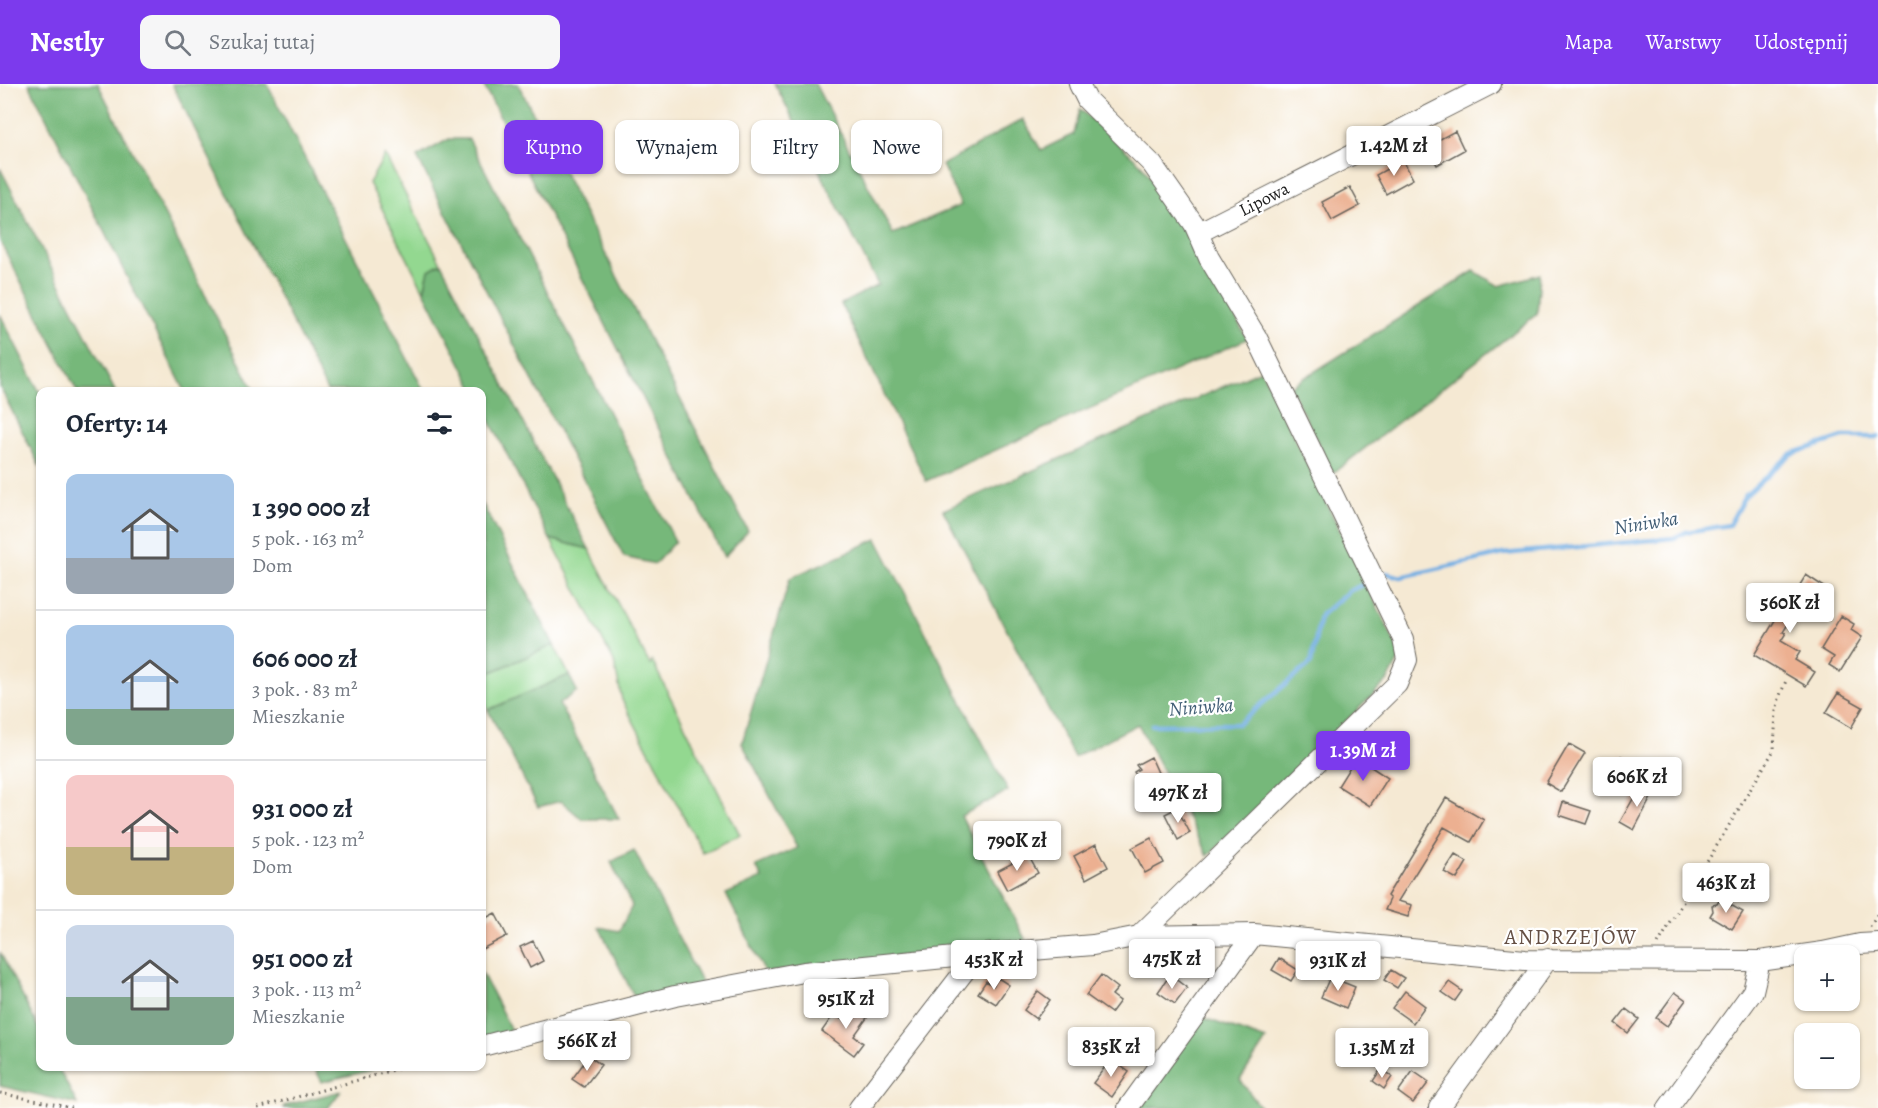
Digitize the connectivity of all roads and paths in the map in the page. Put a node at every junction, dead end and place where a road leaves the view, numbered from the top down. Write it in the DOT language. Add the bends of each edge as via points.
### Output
graph roads {
  1 [pos="1079,84"];
  2 [pos="1491,84"];
  3 [pos="1198,233"];
  4 [pos="1786,681"];
  5 [pos="1254,934"];
  6 [pos="1139,936"];
  7 [pos="1878,943"];
  8 [pos="985,954"];
  9 [pos="1548,959"];
  10 [pos="1649,959"];
  11 [pos="1760,961"];
  12 [pos="486,1045"];
  13 [pos="390,1071"];
  14 [pos="0,1093"];
  15 [pos="72,1108"];
  16 [pos="258,1108"];
  17 [pos="859,1108"];
  18 [pos="1128,1108"];
  19 [pos="1439,1108"];
  20 [pos="1668,1108"];
  1 -- 3 [label="street" via="1087,100 1152,164"];
  2 -- 3 [label="street, Lipowa"];
  3 -- 6 [label="street" via="1267,359 1403,639 1407,660 1397,684"];
  4 -- 10 [label="path" via="1776,711 1774,750"];
  5 -- 6 [label="street"];
  5 -- 9 [label="street"];
  5 -- 18 [label="street"];
  6 -- 8 [label="street" via="1093,945"];
  7 -- 11 [label="street"];
  8 -- 12 [label="street" via="804,972 675,996"];
  8 -- 17 [label="street" via="970,964"];
  9 -- 10 [label="street"];
  9 -- 19 [label="street"];
  10 -- 11 [label="street"];
  11 -- 20 [label="street" via="1754,991"];
  13 -- 16 [label="path"];
  14 -- 15 [label="path"];
}
